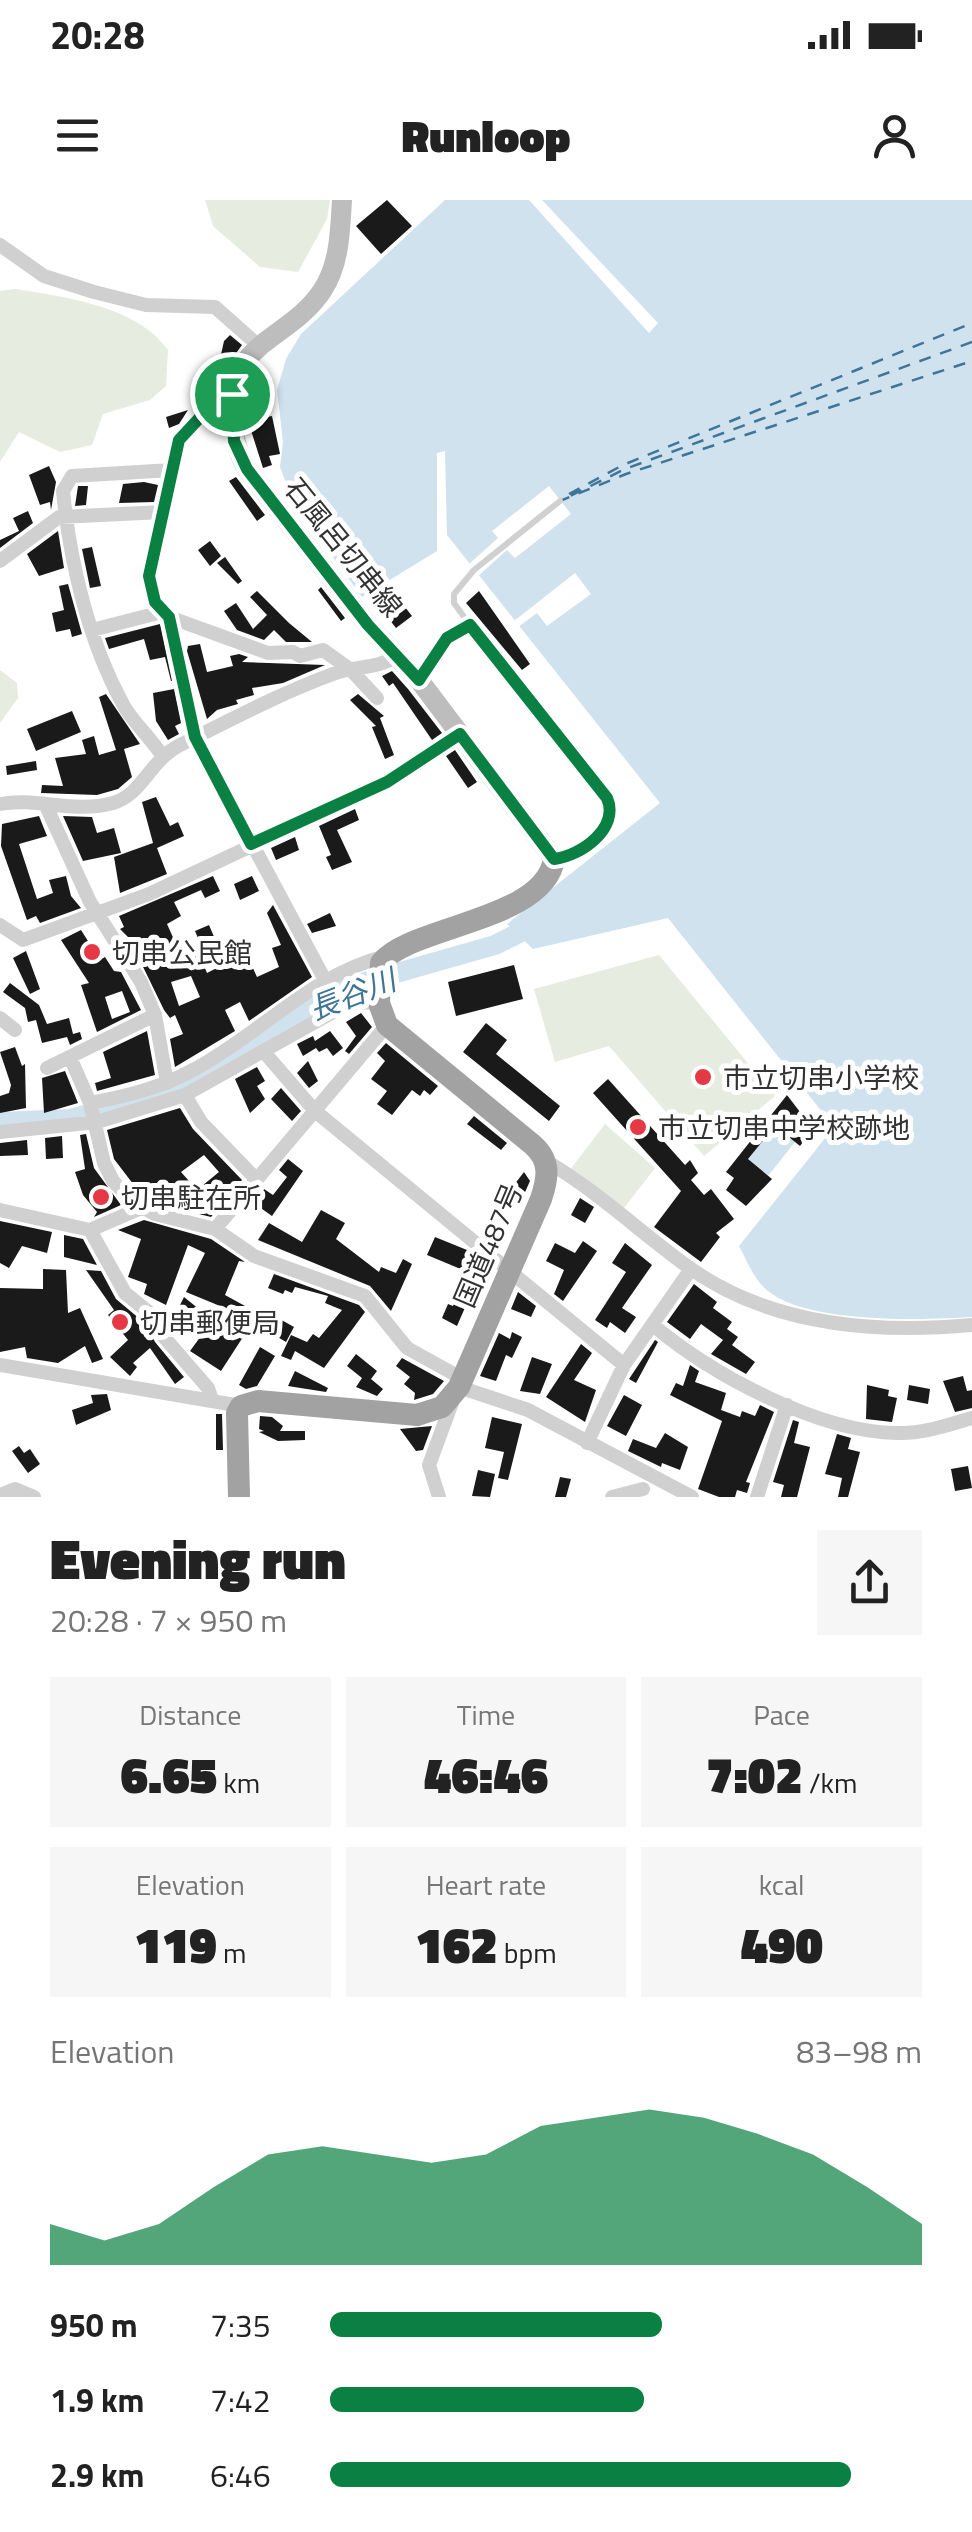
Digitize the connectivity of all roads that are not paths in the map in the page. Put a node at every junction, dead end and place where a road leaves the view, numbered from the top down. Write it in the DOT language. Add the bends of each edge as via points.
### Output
graph roads {
  1 [pos="342,200"];
  2 [pos="0,245"];
  3 [pos="259,346"];
  4 [pos="232,394"];
  5 [pos="172,470"];
  6 [pos="560,501"];
  7 [pos="163,512"];
  8 [pos="66,518"];
  9 [pos="0,561"];
  10 [pos="165,614"];
  11 [pos="470,625"];
  12 [pos="92,630"];
  13 [pos="398,655"];
  14 [pos="351,670"];
  15 [pos="419,680"];
  16 [pos="377,698"];
  17 [pos="460,734"];
  18 [pos="195,737"];
  19 [pos="161,754"];
  20 [pos="0,804"];
  21 [pos="48,808"];
  22 [pos="251,844"];
  23 [pos="554,859"];
  24 [pos="98,914"];
  25 [pos="0,925"];
  26 [pos="384,959"];
  27 [pos="326,980"];
  28 [pos="382,1007"];
  29 [pos="155,1015"];
  30 [pos="0,1018"];
  31 [pos="14,1030"];
  32 [pos="264,1052"];
  33 [pos="70,1057"];
  34 [pos="47,1068"];
  35 [pos="167,1083"];
  36 [pos="185,1095"];
  37 [pos="315,1111"];
  38 [pos="93,1113"];
  39 [pos="0,1132"];
  40 [pos="546,1161"];
  41 [pos="256,1180"];
  42 [pos="141,1208"];
  43 [pos="0,1210"];
  44 [pos="215,1229"];
  45 [pos="90,1230"];
  46 [pos="691,1269"];
  47 [pos="510,1272"];
  48 [pos="972,1324"];
  49 [pos="654,1326"];
  50 [pos="0,1365"];
  51 [pos="624,1365"];
  52 [pos="458,1387"];
  53 [pos="211,1398"];
  54 [pos="787,1404"];
  55 [pos="242,1406"];
  56 [pos="972,1418"];
  57 [pos="587,1443"];
  58 [pos="644,1488"];
  59 [pos="0,1496"];
  60 [pos="34,1497"];
  61 [pos="238,1497"];
  62 [pos="440,1497"];
  63 [pos="612,1497"];
  64 [pos="692,1497"];
  65 [pos="757,1497"];
  1 -- 3 [label="main road" via="338,247 324,288"];
  2 -- 3 [label="street" via="44,276 94,292 146,305 214,307"];
  3 -- 4 [label="main road" via="239,367"];
  4 -- 5 [label="street" via="218,398 179,440"];
  4 -- 13 [label="main road, 石風呂切串線" via="234,441 247,469"];
  5 -- 7 [label="street"];
  5 -- 8 [label="street" via="72,476 64,491"];
  6 -- 11 [label="lane" via="454,594"];
  7 -- 8 [label="street"];
  7 -- 10 [label="street" via="149,576"];
  8 -- 9 [label="street" via="50,520"];
  8 -- 12 [label="street"];
  10 -- 12 [label="street"];
  10 -- 14 [label="street" via="268,653 322,650"];
  10 -- 18 [label="street"];
  11 -- 15 [label="lane" via="447,638"];
  11 -- 23 [label="lane" via="611,808 608,827 566,858"];
  12 -- 19 [label="street" via="124,708"];
  13 -- 14 [label="street"];
  13 -- 15 [label="main road, 石風呂切串線"];
  14 -- 16 [label="street"];
  14 -- 18 [label="street"];
  15 -- 17 [label="main road, 石風呂切串線"];
  17 -- 22 [label="street" via="387,782"];
  17 -- 23 [label="main road, 石風呂切串線"];
  18 -- 19 [label="street"];
  18 -- 22 [label="street"];
  19 -- 21 [label="street" via="138,788 116,802"];
  20 -- 21 [label="street"];
  21 -- 24 [label="street"];
  22 -- 24 [label="street"];
  22 -- 27 [label="street"];
  23 -- 26 [label="highway" via="547,876 517,900"];
  24 -- 25 [label="street" via="23,940"];
  24 -- 29 [label="street"];
  26 -- 27 [label="street"];
  26 -- 28 [label="highway"];
  27 -- 35 [label="street"];
  28 -- 32 [label="street" via="351,1002"];
  28 -- 37 [label="street"];
  28 -- 40 [label="highway, 国道487号"];
  29 -- 33 [label="street"];
  29 -- 35 [label="street"];
  30 -- 31 [label="street"];
  32 -- 36 [label="street"];
  32 -- 37 [label="street"];
  33 -- 34 [label="street"];
  33 -- 38 [label="street"];
  35 -- 38 [label="street"];
  36 -- 38 [label="street"];
  36 -- 41 [label="street" via="201,1122"];
  37 -- 41 [label="street"];
  37 -- 47 [label="street"];
  38 -- 39 [label="street"];
  38 -- 42 [label="street" via="113,1182"];
  40 -- 46 [label="street"];
  40 -- 47 [label="highway, 国道487号" via="541,1200"];
  41 -- 44 [label="street"];
  42 -- 44 [label="street"];
  42 -- 45 [label="street"];
  43 -- 45 [label="street"];
  44 -- 52 [label="street" via="254,1256 365,1296 408,1348"];
  45 -- 53 [label="street" via="125,1294 156,1318"];
  46 -- 48 [label="street" via="731,1294 786,1314 882,1328"];
  46 -- 49 [label="street"];
  47 -- 51 [label="street"];
  47 -- 52 [label="highway, 国道487号"];
  49 -- 51 [label="street"];
  49 -- 54 [label="street" via="715,1371"];
  50 -- 53 [label="street"];
  51 -- 57 [label="street"];
  52 -- 55 [label="highway" via="442,1407 417,1414 258,1401"];
  52 -- 57 [label="street" via="528,1410"];
  52 -- 62 [label="street" via="429,1465"];
  53 -- 55 [label="street"];
  54 -- 56 [label="street" via="900,1434"];
  54 -- 65 [label="street"];
  55 -- 61 [label="highway"];
  57 -- 58 [label="street"];
  58 -- 63 [label="street"];
  58 -- 64 [label="street"];
  59 -- 60 [label="street" via="15,1489"];
}
